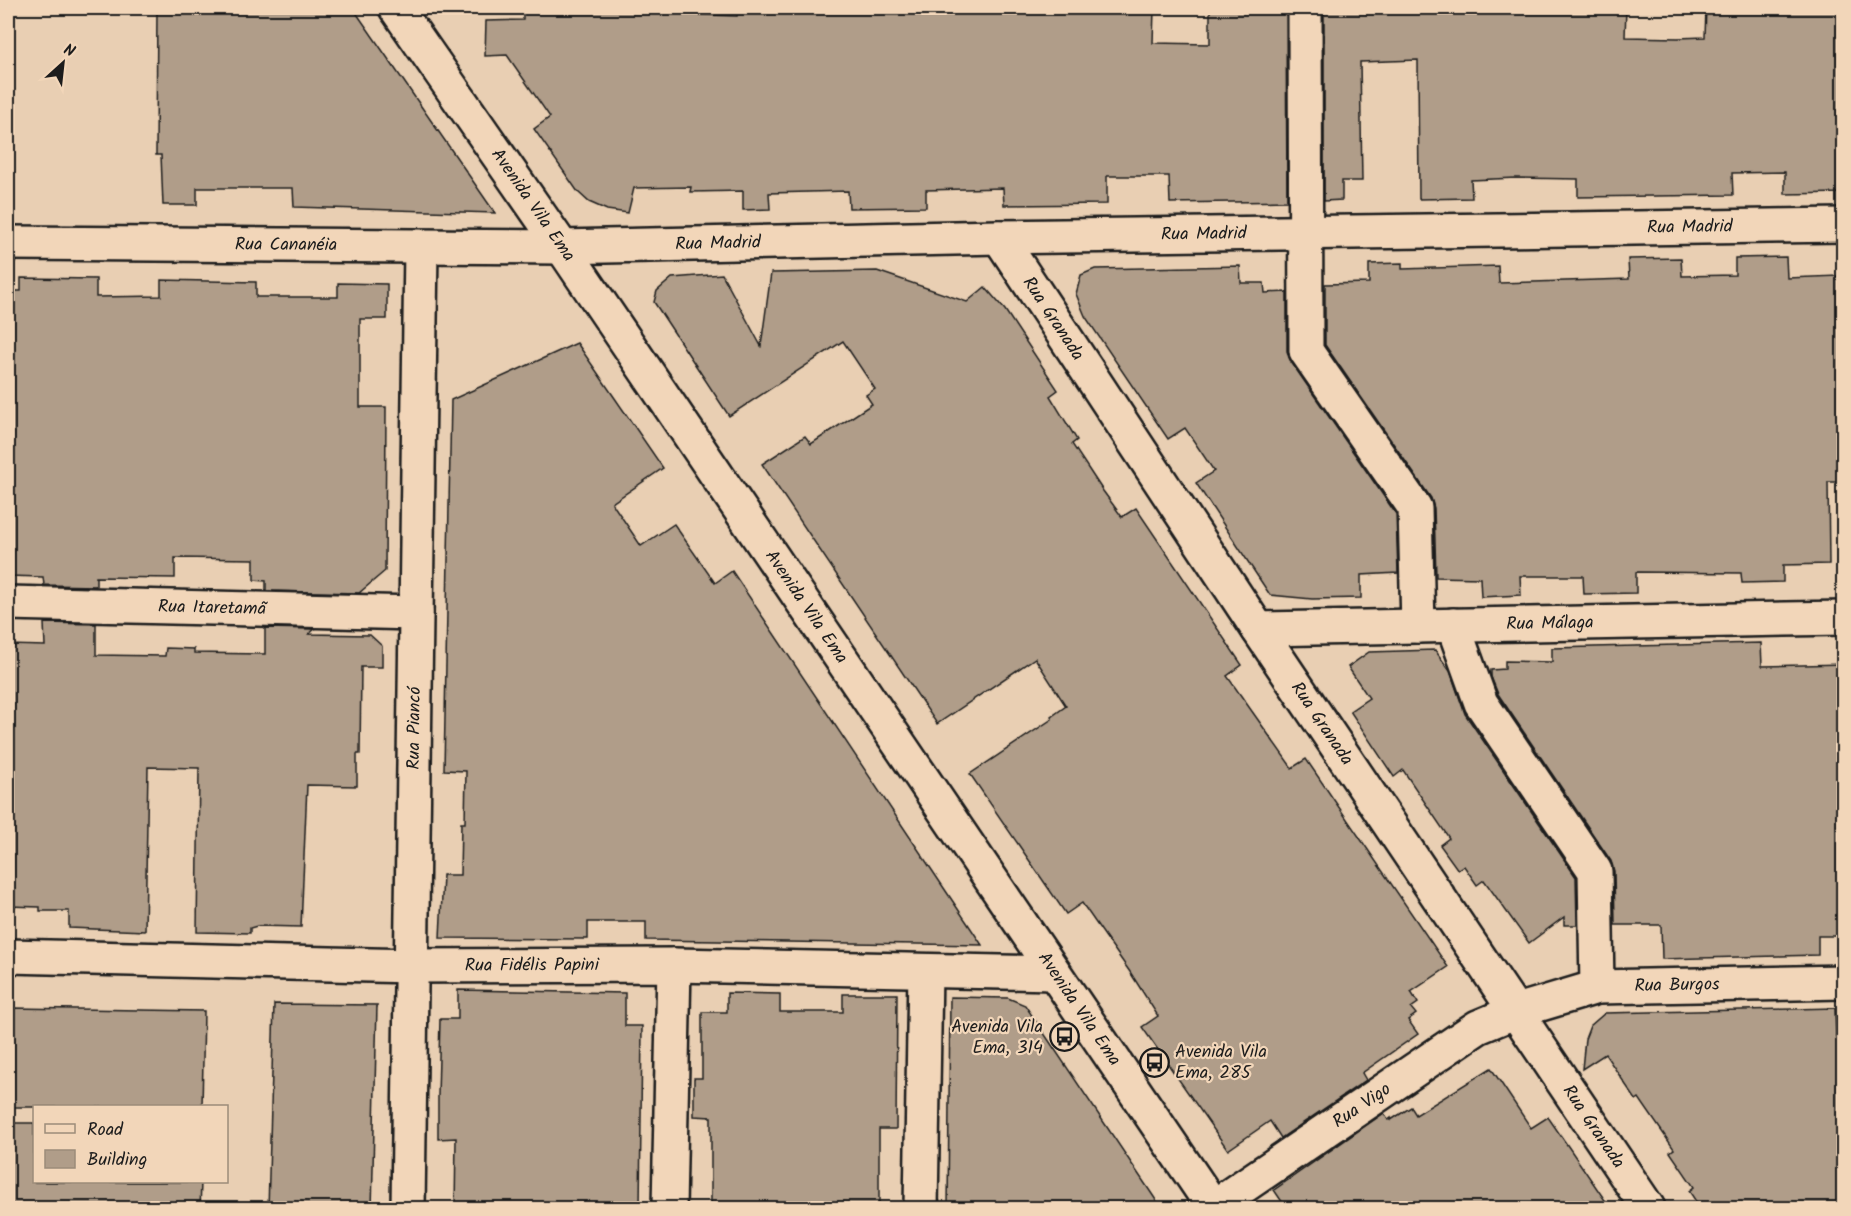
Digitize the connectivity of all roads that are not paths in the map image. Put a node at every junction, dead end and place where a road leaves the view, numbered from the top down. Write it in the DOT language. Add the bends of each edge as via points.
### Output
graph roads {
  1 [pos="396,8"];
  2 [pos="1305,8"];
  3 [pos="1844,225"];
  4 [pos="1305,232"];
  5 [pos="999,237"];
  6 [pos="8,243"];
  7 [pos="562,247"];
  8 [pos="421,248"];
  9 [pos="8,603"];
  10 [pos="416,613"];
  11 [pos="1844,618"];
  12 [pos="1418,626"];
  13 [pos="1453,626"];
  14 [pos="1258,629"];
  15 [pos="8,956"];
  16 [pos="674,965"];
  17 [pos="413,966"];
  18 [pos="925,971"];
  19 [pos="1054,973"];
  20 [pos="1844,982"];
  21 [pos="1597,987"];
  22 [pos="1514,1012"];
  23 [pos="1214,1208"];
  24 [pos="408,1209"];
  25 [pos="669,1209"];
  26 [pos="921,1209"];
  27 [pos="1648,1209"];
  1 -- 7 [label="street, Avenida Vila Ema"];
  2 -- 4 [label="street"];
  3 -- 4 [label="street, Rua Madrid"];
  4 -- 5 [label="street, Rua Madrid"];
  4 -- 12 [label="street" via="1306,351 1414,508"];
  5 -- 7 [label="street, Rua Madrid"];
  5 -- 14 [label="street, Rua Granada"];
  6 -- 8 [label="street, Rua Cananéia"];
  7 -- 8 [label="street, Rua Cananéia"];
  7 -- 19 [label="street, Avenida Vila Ema"];
  8 -- 10 [label="street, Rua Piancó"];
  9 -- 10 [label="street, Rua Itaretamã"];
  10 -- 17 [label="street, Rua Piancó"];
  11 -- 13 [label="street, Rua Málaga"];
  12 -- 13 [label="street, Rua Málaga"];
  12 -- 14 [label="street, Rua Málaga"];
  13 -- 21 [label="street" via="1481,703 1595,871"];
  14 -- 22 [label="street, Rua Granada"];
  15 -- 17 [label="street, Rua Fidélis Papini"];
  16 -- 17 [label="street, Rua Fidélis Papini"];
  16 -- 18 [label="street, Rua Fidélis Papini"];
  16 -- 25 [label="street"];
  17 -- 24 [label="street, Rua Piancó"];
  18 -- 19 [label="street, Rua Fidélis Papini"];
  18 -- 26 [label="street"];
  19 -- 23 [label="street, Avenida Vila Ema"];
  20 -- 21 [label="street, Rua Burgos"];
  21 -- 22 [label="street, Rua Burgos"];
  22 -- 23 [label="street, Rua Vigo" via="1472,1031"];
  22 -- 27 [label="street, Rua Granada"];
}
